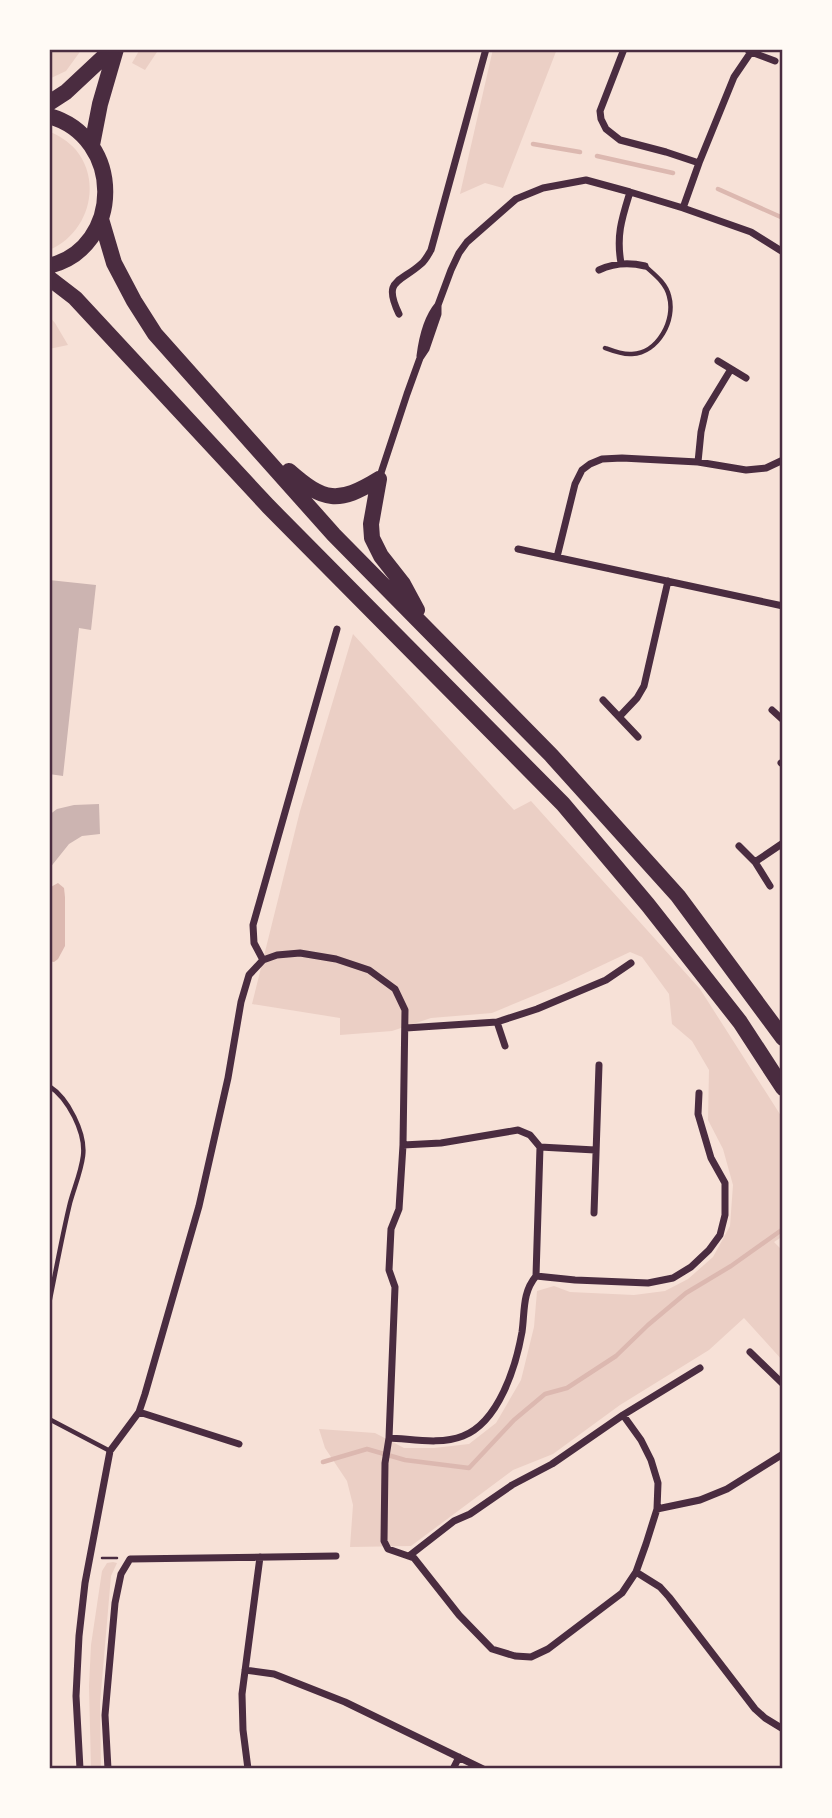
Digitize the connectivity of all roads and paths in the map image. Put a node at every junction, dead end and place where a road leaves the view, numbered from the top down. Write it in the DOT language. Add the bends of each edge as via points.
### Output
graph roads {
  1 [pos="114,49"];
  2 [pos="486,49"];
  3 [pos="624,49"];
  4 [pos="749,51"];
  5 [pos="775,61"];
  6 [pos="49,103"];
  7 [pos="49,116"];
  8 [pos="92,145"];
  9 [pos="699,163"];
  10 [pos="630,191"];
  11 [pos="683,208"];
  12 [pos="101,219"];
  13 [pos="783,252"];
  14 [pos="621,263"];
  15 [pos="49,266"];
  16 [pos="645,266"];
  17 [pos="599,270"];
  18 [pos="49,278"];
  19 [pos="399,314"];
  20 [pos="155,334"];
  21 [pos="604,348"];
  22 [pos="718,361"];
  23 [pos="731,369"];
  24 [pos="746,378"];
  25 [pos="783,460"];
  26 [pos="698,462"];
  27 [pos="379,479"];
  28 [pos="519,549"];
  29 [pos="557,557"];
  30 [pos="668,581"];
  31 [pos="783,607"];
  32 [pos="427,628"];
  33 [pos="337,629"];
  34 [pos="603,700"];
  35 [pos="772,710"];
  36 [pos="619,717"];
  37 [pos="783,720"];
  38 [pos="638,737"];
  39 [pos="783,843"];
  40 [pos="738,846"];
  41 [pos="755,862"];
  42 [pos="770,886"];
  43 [pos="263,960"];
  44 [pos="631,963"];
  45 [pos="497,1022"];
  46 [pos="406,1028"];
  47 [pos="783,1038"];
  48 [pos="505,1046"];
  49 [pos="599,1065"];
  50 [pos="49,1086"];
  51 [pos="783,1088"];
  52 [pos="699,1093"];
  53 [pos="403,1145"];
  54 [pos="540,1147"];
  55 [pos="595,1150"];
  56 [pos="594,1213"];
  57 [pos="536,1276"];
  58 [pos="49,1304"];
  59 [pos="750,1352"];
  60 [pos="700,1368"];
  61 [pos="783,1384"];
  62 [pos="139,1412"];
  63 [pos="623,1415"];
  64 [pos="49,1419"];
  65 [pos="388,1441"];
  66 [pos="239,1444"];
  67 [pos="110,1451"];
  68 [pos="783,1454"];
  69 [pos="657,1509"];
  70 [pos="260,1556"];
  71 [pos="336,1556"];
  72 [pos="408,1556"];
  73 [pos="636,1572"];
  74 [pos="245,1670"];
  75 [pos="783,1729"];
  76 [pos="459,1757"];
  77 [pos="80,1769"];
  78 [pos="108,1769"];
  79 [pos="248,1769"];
  80 [pos="453,1769"];
  81 [pos="483,1769"];
  1 -- 6 [label="highway"];
  1 -- 8 [label="highway"];
  2 -- 19 [label="street" via="431,250 421,265 400,277 392,292"];
  3 -- 9 [label="street" via="600,111 606,129 620,139"];
  4 -- 5 [label="street"];
  4 -- 9 [label="street" via="734,76"];
  7 -- 8 [label="highway" via="78,130"];
  8 -- 12 [label="highway" via="104,172"];
  9 -- 11 [label="street"];
  10 -- 11 [label="street"];
  10 -- 14 [label="street" via="619,233"];
  10 -- 27 [label="street" via="586,180 543,188 516,199 467,242 429,321"];
  11 -- 13 [label="street" via="751,232"];
  12 -- 15 [label="highway" via="78,252"];
  12 -- 20 [label="highway" via="114,263"];
  14 -- 16 [label="street"];
  14 -- 17 [label="street"];
  16 -- 21 [label="lane" via="669,295 671,311 660,340 633,355"];
  18 -- 51 [label="highway" via="75,298 268,506 563,804 740,1022"];
  20 -- 27 [label="highway" via="287,470 318,494 348,494"];
  20 -- 32 [label="highway" via="334,535"];
  22 -- 23 [label="street"];
  23 -- 24 [label="street"];
  23 -- 26 [label="street" via="706,410"];
  25 -- 26 [label="street" via="746,470"];
  26 -- 29 [label="street" via="622,458 590,464 575,484"];
  27 -- 32 [label="highway" via="372,538"];
  28 -- 29 [label="street"];
  29 -- 30 [label="street"];
  30 -- 31 [label="street"];
  30 -- 36 [label="street" via="644,686"];
  32 -- 47 [label="highway" via="678,895"];
  33 -- 43 [label="street" via="253,925 254,943"];
  34 -- 36 [label="street"];
  35 -- 37 [label="street"];
  36 -- 38 [label="street"];
  39 -- 41 [label="street"];
  40 -- 41 [label="street"];
  41 -- 42 [label="street"];
  43 -- 46 [label="street" via="300,953 369,970 395,989 405,1010"];
  43 -- 62 [label="street" via="249,975 241,1002 199,1206"];
  44 -- 45 [label="street" via="606,980"];
  45 -- 46 [label="street"];
  45 -- 48 [label="street"];
  46 -- 53 [label="street"];
  49 -- 55 [label="street"];
  50 -- 58 [label="lane" via="68,1105 84,1154"];
  52 -- 57 [label="street" via="698,1114 711,1158 725,1183 725,1215 720,1235 709,1250 673,1279 648,1283"];
  53 -- 54 [label="street" via="518,1130"];
  53 -- 65 [label="street" via="399,1209 391,1229 389,1270 395,1287"];
  54 -- 55 [label="street"];
  54 -- 57 [label="street"];
  55 -- 56 [label="street"];
  57 -- 65 [label="street" via="525,1296 511,1377 484,1422 465,1436 440,1441"];
  59 -- 61 [label="street"];
  60 -- 63 [label="street"];
  62 -- 66 [label="street"];
  62 -- 67 [label="street"];
  63 -- 69 [label="street" via="651,1460 658,1483"];
  63 -- 72 [label="street" via="552,1464 454,1521"];
  64 -- 67 [label="lane"];
  65 -- 72 [label="street" via="384,1541 388,1549"];
  67 -- 77 [label="street" via="79,1636 75,1696"];
  68 -- 69 [label="street" via="727,1489"];
  69 -- 73 [label="street"];
  70 -- 71 [label="street"];
  70 -- 74 [label="street"];
  70 -- 78 [label="street" via="141,1558 126,1565 115,1603 107,1677"];
  72 -- 73 [label="street" via="492,1649 515,1656 531,1657 548,1649 622,1592"];
  73 -- 75 [label="street" via="660,1587 755,1709"];
  74 -- 76 [label="street" via="274,1674 345,1702"];
  74 -- 79 [label="street" via="243,1730"];
  76 -- 80 [label="street"];
  76 -- 81 [label="street"];
}
